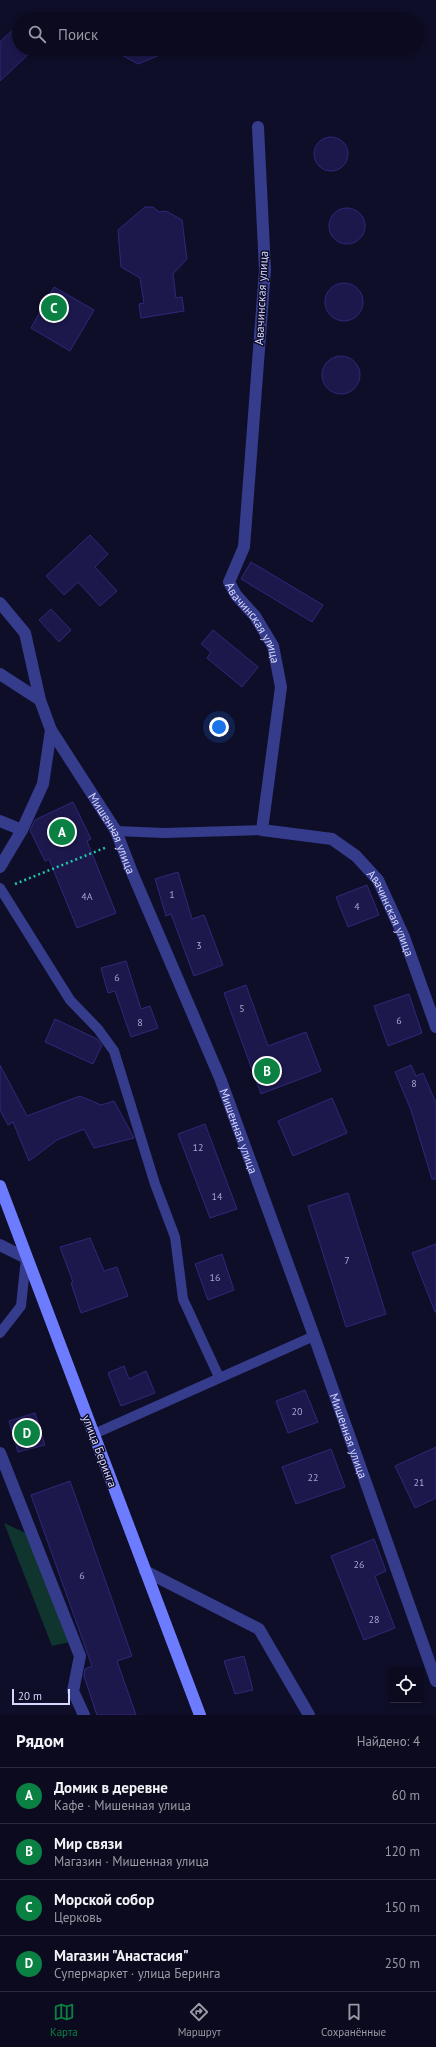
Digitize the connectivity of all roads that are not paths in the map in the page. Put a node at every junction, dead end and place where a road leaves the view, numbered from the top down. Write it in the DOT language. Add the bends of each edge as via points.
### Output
graph roads {
  1 [pos="258,127"];
  2 [pos="0,603"];
  3 [pos="0,674"];
  4 [pos="40,700"];
  5 [pos="51,730"];
  6 [pos="0,821"];
  7 [pos="22,830"];
  8 [pos="262,830"];
  9 [pos="118,836"];
  10 [pos="0,867"];
  11 [pos="0,888"];
  12 [pos="436,1027"];
  13 [pos="0,1186"];
  14 [pos="0,1245"];
  15 [pos="26,1258"];
  16 [pos="0,1333"];
  17 [pos="314,1336"];
  18 [pos="218,1377"];
  19 [pos="94,1434"];
  20 [pos="0,1453"];
  21 [pos="145,1571"];
  22 [pos="436,1681"];
  23 [pos="84,1715"];
  24 [pos="200,1715"];
  25 [pos="310,1715"];
  1 -- 8 [label="street, Авачинская улица" via="265,270 244,547 229,582 236,595 255,616 273,646 281,687"];
  2 -- 4 [label="street, Мишенная улица" via="25,633"];
  3 -- 4 [label="street"];
  4 -- 5 [label="street, Мишенная улица"];
  5 -- 7 [label="street" via="43,784"];
  5 -- 9 [label="street, Мишенная улица"];
  6 -- 7 [label="street"];
  7 -- 10 [label="street"];
  8 -- 9 [label="lane"];
  8 -- 12 [label="street, Авачинская улица" via="332,839 356,856 378,880 404,937"];
  9 -- 17 [label="street, Мишенная улица" via="220,1078"];
  11 -- 18 [label="lane" via="70,1000 98,1029 114,1051 174,1237 183,1299"];
  13 -- 15 [label="main road, улица Беринга"];
  14 -- 15 [label="street"];
  15 -- 16 [label="lane" via="21,1306"];
  15 -- 19 [label="main road, улица Беринга"];
  17 -- 18 [label="lane"];
  17 -- 22 [label="street, Мишенная улица"];
  18 -- 19 [label="lane"];
  19 -- 21 [label="main road, улица Беринга"];
  20 -- 23 [label="street" via="80,1656 73,1691"];
  21 -- 24 [label="main road, улица Беринга"];
  21 -- 25 [label="street" via="259,1629"];
}
